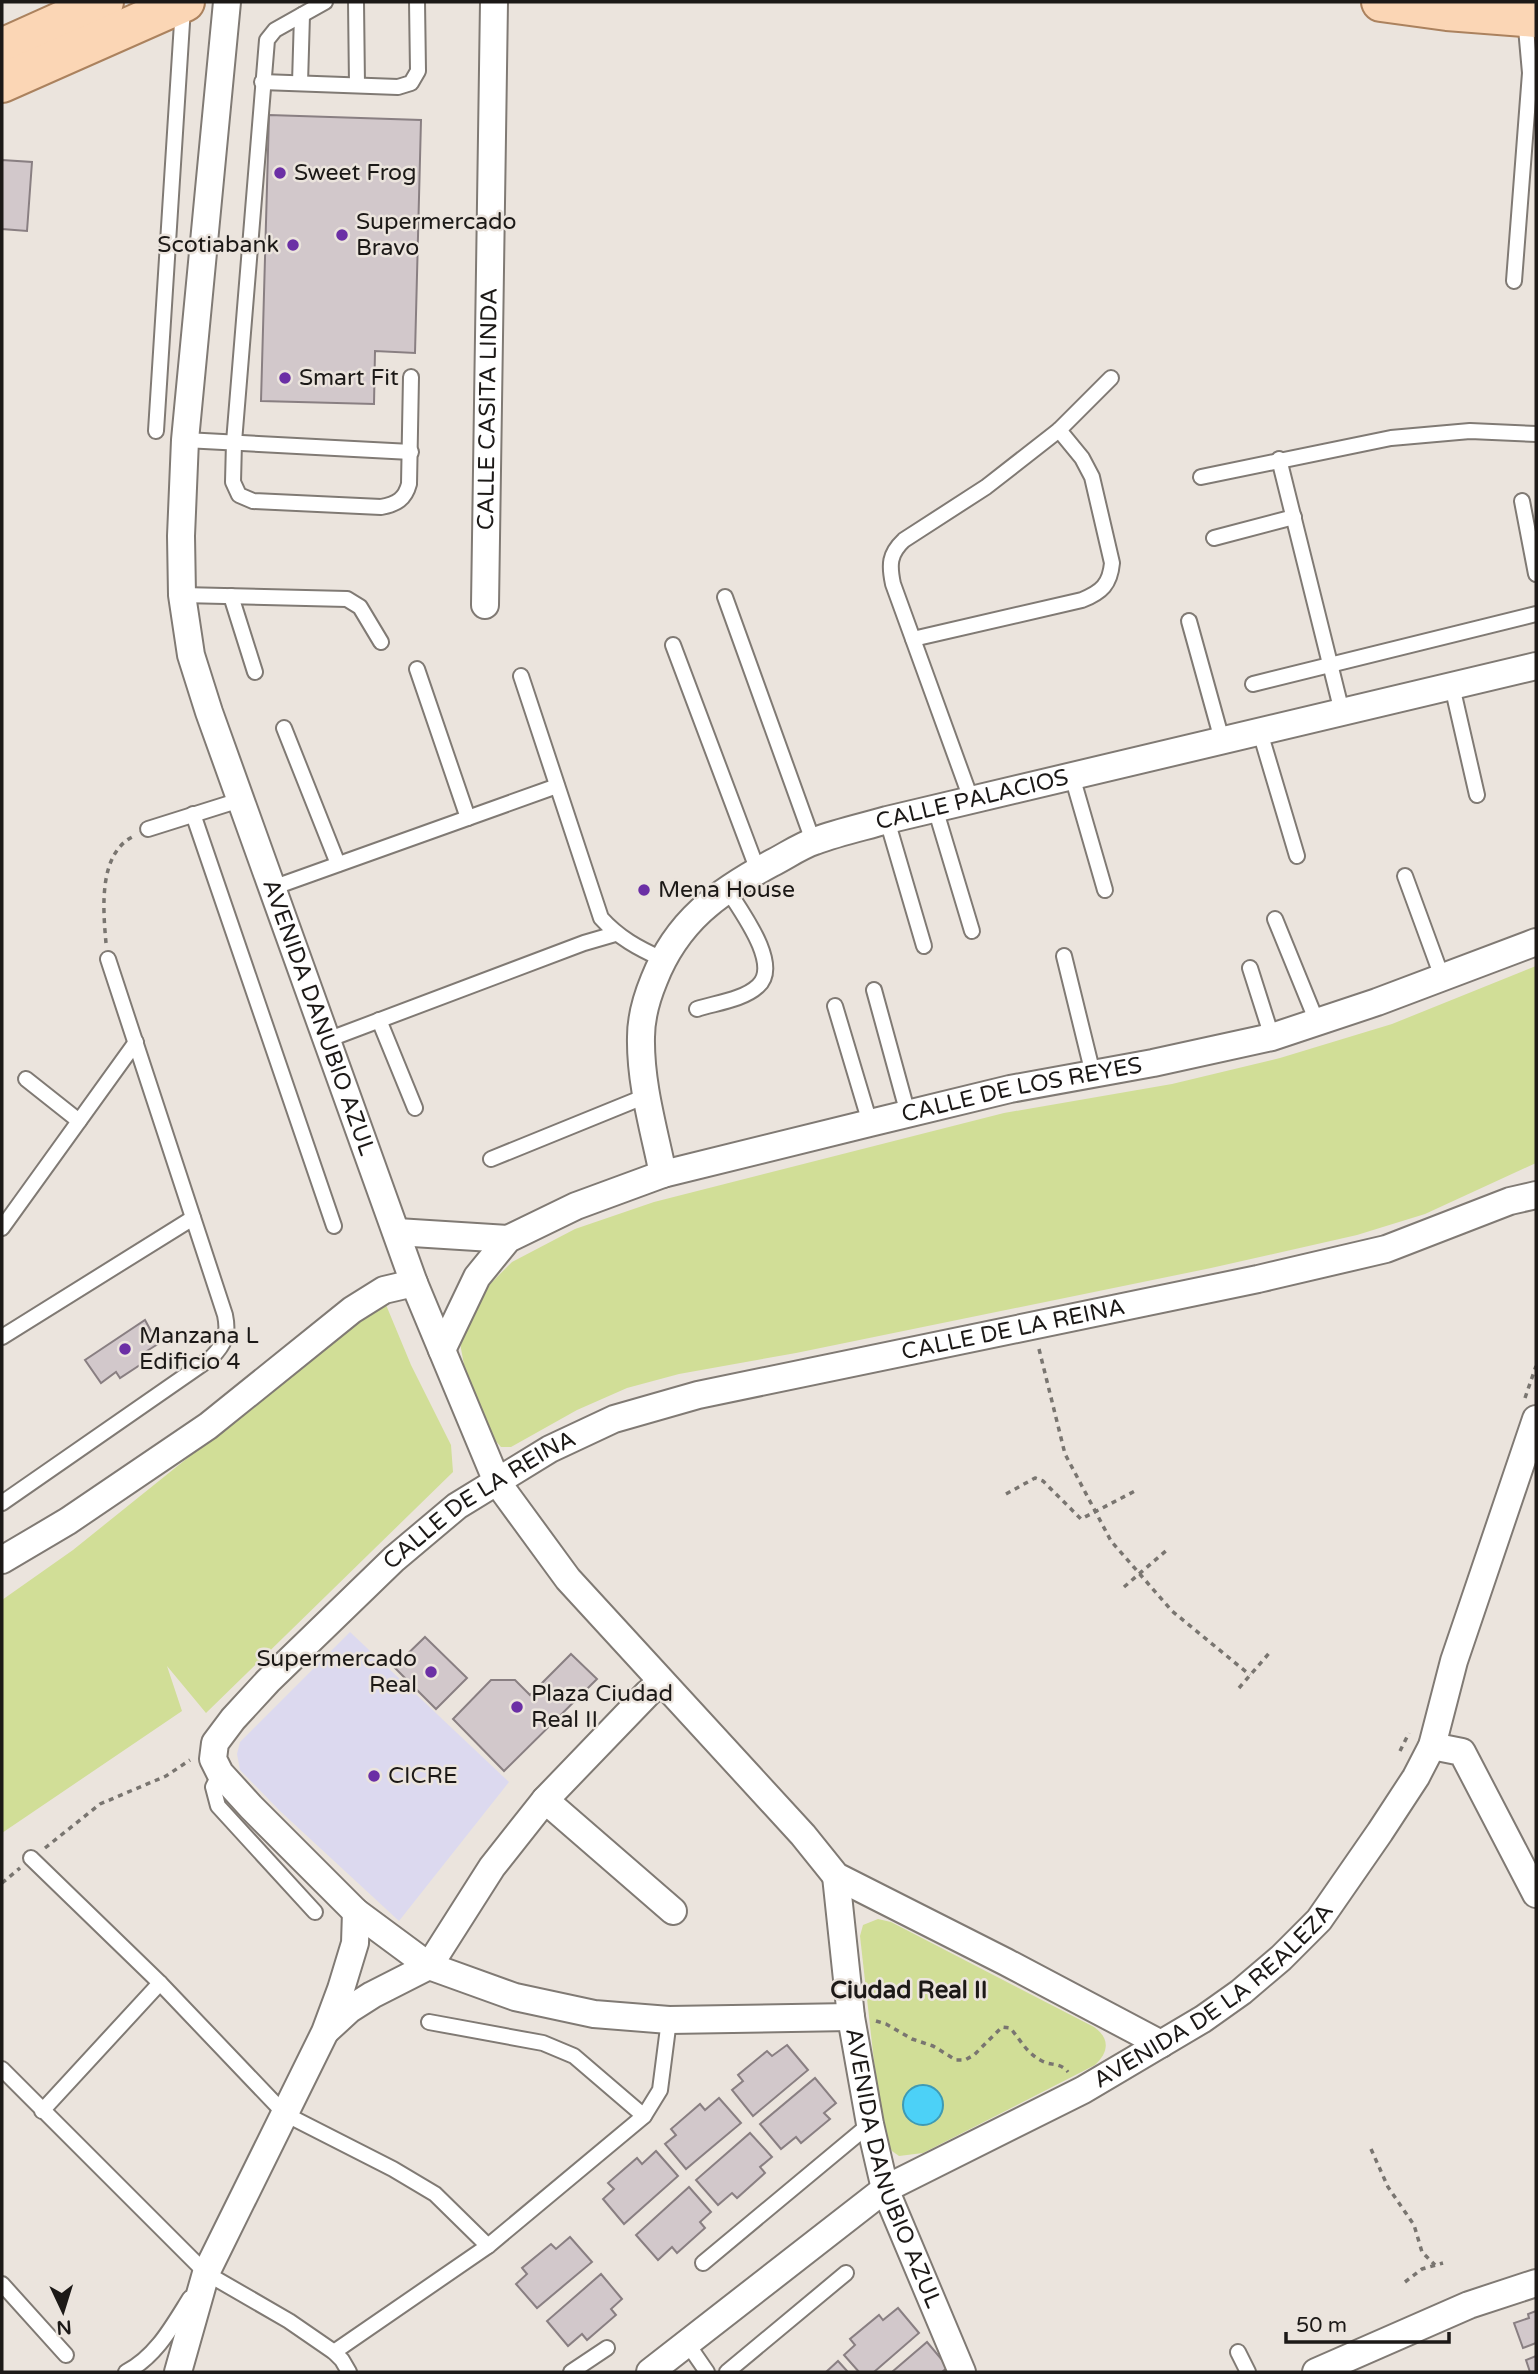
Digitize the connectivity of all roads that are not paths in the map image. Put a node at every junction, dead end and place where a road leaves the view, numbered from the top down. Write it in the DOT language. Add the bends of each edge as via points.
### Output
graph roads {
  1 [pos="104,2"];
  2 [pos="184,2"];
  3 [pos="322,2"];
  4 [pos="356,2"];
  5 [pos="417,2"];
  6 [pos="494,2"];
  7 [pos="1381,2"];
  8 [pos="219,9"];
  9 [pos="302,15"];
  10 [pos="1531,18"];
  11 [pos="2,48"];
  12 [pos="262,82"];
  13 [pos="2,83"];
  14 [pos="299,83"];
  15 [pos="357,85"];
  16 [pos="1514,281"];
  17 [pos="411,377"];
  18 [pos="1111,378"];
  19 [pos="1059,430"];
  20 [pos="156,431"];
  21 [pos="1536,434"];
  22 [pos="185,440"];
  23 [pos="234,443"];
  24 [pos="411,452"];
  25 [pos="1279,459"];
  26 [pos="1200,477"];
  27 [pos="1522,501"];
  28 [pos="1294,517"];
  29 [pos="1214,538"];
  30 [pos="1536,574"];
  31 [pos="182,595"];
  32 [pos="231,596"];
  33 [pos="725,597"];
  34 [pos="485,605"];
  35 [pos="1536,614"];
  36 [pos="1189,621"];
  37 [pos="914,639"];
  38 [pos="381,642"];
  39 [pos="673,645"];
  40 [pos="1330,665"];
  41 [pos="1536,666"];
  42 [pos="417,669"];
  43 [pos="255,672"];
  44 [pos="521,676"];
  45 [pos="1253,684"];
  46 [pos="1452,686"];
  47 [pos="1342,712"];
  48 [pos="284,728"];
  49 [pos="1260,732"];
  50 [pos="1222,740"];
  51 [pos="1072,776"];
  52 [pos="557,786"];
  53 [pos="1477,795"];
  54 [pos="971,799"];
  55 [pos="240,800"];
  56 [pos="935,808"];
  57 [pos="193,814"];
  58 [pos="468,818"];
  59 [pos="887,820"];
  60 [pos="148,829"];
  61 [pos="813,841"];
  62 [pos="1297,856"];
  63 [pos="338,864"];
  64 [pos="758,870"];
  65 [pos="1405,876"];
  66 [pos="272,888"];
  67 [pos="727,889"];
  68 [pos="1104,890"];
  69 [pos="1275,919"];
  70 [pos="972,931"];
  71 [pos="615,934"];
  72 [pos="1536,942"];
  73 [pos="924,946"];
  74 [pos="1064,956"];
  75 [pos="108,958"];
  76 [pos="662,959"];
  77 [pos="1250,968"];
  78 [pos="1442,977"];
  79 [pos="874,990"];
  80 [pos="835,1006"];
  81 [pos="697,1009"];
  82 [pos="379,1020"];
  83 [pos="1317,1022"];
  84 [pos="1272,1037"];
  85 [pos="327,1040"];
  86 [pos="136,1042"];
  87 [pos="1093,1074"];
  88 [pos="26,1079"];
  89 [pos="646,1096"];
  90 [pos="415,1108"];
  91 [pos="908,1114"];
  92 [pos="79,1121"];
  93 [pos="870,1123"];
  94 [pos="491,1159"];
  95 [pos="663,1174"];
  96 [pos="1536,1195"];
  97 [pos="193,1218"];
  98 [pos="334,1226"];
  99 [pos="2,1228"];
  100 [pos="397,1232"];
  101 [pos="508,1239"];
  102 [pos="414,1283"];
  103 [pos="2,1337"];
  104 [pos="442,1350"];
  105 [pos="1536,1419"];
  106 [pos="497,1482"];
  107 [pos="2,1503"];
  108 [pos="7,1550"];
  109 [pos="662,1682"];
  110 [pos="1432,1746"];
  111 [pos="220,1773"];
  112 [pos="545,1800"];
  113 [pos="31,1858"];
  114 [pos="836,1876"];
  115 [pos="1536,1894"];
  116 [pos="315,1912"];
  117 [pos="356,1912"];
  118 [pos="673,1912"];
  119 [pos="429,1966"];
  120 [pos="160,1983"];
  121 [pos="852,2017"];
  122 [pos="669,2020"];
  123 [pos="429,2022"];
  124 [pos="325,2032"];
  125 [pos="1161,2044"];
  126 [pos="2,2069"];
  127 [pos="42,2111"];
  128 [pos="285,2114"];
  129 [pos="644,2116"];
  130 [pos="870,2124"];
  131 [pos="885,2189"];
  132 [pos="488,2246"];
  133 [pos="702,2263"];
  134 [pos="206,2273"];
  135 [pos="846,2273"];
  136 [pos="1536,2283"];
  137 [pos="2,2284"];
  138 [pos="687,2343"];
  139 [pos="607,2348"];
  140 [pos="334,2352"];
  141 [pos="1238,2352"];
  142 [pos="66,2355"];
  143 [pos="126,2372"];
  144 [pos="178,2372"];
  145 [pos="349,2372"];
  146 [pos="570,2372"];
  147 [pos="650,2372"];
  148 [pos="707,2372"];
  149 [pos="727,2372"];
  150 [pos="961,2372"];
  151 [pos="1248,2372"];
  152 [pos="1316,2372"];
  1 -- 11 [label="main road"];
  2 -- 13 [label="main road"];
  2 -- 20 [label="lane"];
  3 -- 9 [label="lane"];
  4 -- 15 [label="lane"];
  5 -- 15 [label="lane" via="415,78 398,87"];
  6 -- 34 [label="street, CALLE CASITA LINDA"];
  7 -- 10 [label="main road"];
  8 -- 22 [label="street, AVENIDA DANUBIO AZUL"];
  9 -- 12 [label="lane" via="270,34"];
  9 -- 14 [label="lane"];
  10 -- 16 [label="lane"];
  12 -- 14 [label="lane"];
  12 -- 23 [label="lane"];
  14 -- 15 [label="lane"];
  17 -- 24 [label="lane"];
  18 -- 19 [label="lane"];
  19 -- 37 [label="lane" via="986,487 894,549 890,569"];
  19 -- 37 [label="lane" via="1092,477 1112,563 1106,586 1082,600"];
  21 -- 25 [label="lane" via="1470,432 1391,438"];
  22 -- 23 [label="lane"];
  22 -- 31 [label="street, AVENIDA DANUBIO AZUL"];
  23 -- 24 [label="lane"];
  23 -- 24 [label="lane" via="233,482 239,495 253,501 392,505 410,484"];
  25 -- 26 [label="lane"];
  25 -- 28 [label="lane"];
  27 -- 30 [label="lane"];
  28 -- 29 [label="lane"];
  28 -- 40 [label="lane"];
  31 -- 32 [label="lane"];
  31 -- 55 [label="street, AVENIDA DANUBIO AZUL" via="191,655"];
  32 -- 38 [label="lane" via="347,599 360,607"];
  32 -- 43 [label="lane"];
  33 -- 61 [label="lane"];
  35 -- 40 [label="lane"];
  36 -- 50 [label="lane"];
  37 -- 54 [label="lane"];
  39 -- 64 [label="lane"];
  40 -- 45 [label="lane"];
  40 -- 47 [label="lane"];
  41 -- 46 [label="street, CALLE PALACIOS"];
  42 -- 58 [label="lane"];
  44 -- 52 [label="lane"];
  46 -- 47 [label="street, CALLE PALACIOS"];
  46 -- 53 [label="lane"];
  47 -- 49 [label="street, CALLE PALACIOS"];
  48 -- 63 [label="lane"];
  49 -- 50 [label="street, CALLE PALACIOS"];
  49 -- 62 [label="lane"];
  50 -- 51 [label="street, CALLE PALACIOS"];
  51 -- 54 [label="street, CALLE PALACIOS"];
  51 -- 68 [label="lane"];
  52 -- 58 [label="lane"];
  52 -- 71 [label="lane" via="601,918"];
  54 -- 56 [label="street, CALLE PALACIOS"];
  55 -- 57 [label="lane"];
  55 -- 66 [label="street, AVENIDA DANUBIO AZUL"];
  56 -- 59 [label="street, CALLE PALACIOS"];
  56 -- 70 [label="lane"];
  57 -- 60 [label="lane"];
  57 -- 98 [label="lane"];
  58 -- 63 [label="lane"];
  59 -- 61 [label="street, CALLE PALACIOS"];
  59 -- 73 [label="lane"];
  61 -- 64 [label="street, CALLE PALACIOS"];
  63 -- 66 [label="lane"];
  64 -- 67 [label="street, CALLE PALACIOS"];
  65 -- 78 [label="lane"];
  66 -- 85 [label="street, AVENIDA DANUBIO AZUL"];
  67 -- 76 [label="street, CALLE PALACIOS" via="699,910"];
  67 -- 81 [label="lane" via="760,945 766,973 760,985 749,992"];
  69 -- 83 [label="lane"];
  71 -- 76 [label="lane"];
  71 -- 82 [label="lane"];
  72 -- 78 [label="street, CALLE DE LOS REYES"];
  74 -- 87 [label="lane"];
  75 -- 86 [label="lane"];
  76 -- 89 [label="street, CALLE PALACIOS" via="640,1036"];
  77 -- 84 [label="lane"];
  78 -- 83 [label="street, CALLE DE LOS REYES"];
  79 -- 91 [label="lane"];
  80 -- 93 [label="lane"];
  82 -- 85 [label="lane"];
  82 -- 90 [label="lane"];
  83 -- 84 [label="street, CALLE DE LOS REYES"];
  84 -- 87 [label="street, CALLE DE LOS REYES"];
  85 -- 100 [label="street, AVENIDA DANUBIO AZUL"];
  86 -- 92 [label="lane"];
  86 -- 97 [label="lane"];
  87 -- 91 [label="street, CALLE DE LOS REYES"];
  88 -- 92 [label="lane"];
  89 -- 94 [label="lane"];
  89 -- 95 [label="street, CALLE PALACIOS"];
  91 -- 93 [label="street, CALLE DE LOS REYES"];
  92 -- 99 [label="lane"];
  93 -- 95 [label="street, CALLE DE LOS REYES"];
  95 -- 101 [label="street, CALLE DE LOS REYES" via="576,1206"];
  96 -- 106 [label="street, CALLE DE LA REINA" via="1386,1249 659,1405 614,1419 550,1449"];
  97 -- 103 [label="lane"];
  97 -- 107 [label="lane" via="228,1328 221,1348"];
  100 -- 101 [label="street, CALLE DE LOS REYES"];
  100 -- 102 [label="street, AVENIDA DANUBIO AZUL"];
  101 -- 104 [label="street, CALLE DE LOS REYES" via="477,1277"];
  102 -- 104 [label="street, AVENIDA DANUBIO AZUL"];
  102 -- 108 [label="street" via="383,1290 352,1310 208,1426 135,1476"];
  104 -- 106 [label="street, AVENIDA DANUBIO AZUL"];
  105 -- 110 [label="street, AVENIDA DE LA REALEZA" via="1454,1661"];
  106 -- 109 [label="street, AVENIDA DANUBIO AZUL" via="568,1579"];
  106 -- 111 [label="street, CALLE DE LA REINA" via="457,1506 394,1559 268,1681 215,1743 213,1759"];
  109 -- 112 [label="street"];
  109 -- 114 [label="street, AVENIDA DANUBIO AZUL"];
  110 -- 115 [label="street" via="1462,1752"];
  110 -- 125 [label="street, AVENIDA DE LA REALEZA" via="1319,1920 1241,1992"];
  111 -- 116 [label="lane" via="213,1787 218,1805"];
  111 -- 117 [label="street"];
  112 -- 118 [label="street"];
  112 -- 119 [label="street" via="492,1867"];
  113 -- 120 [label="lane"];
  114 -- 121 [label="street, AVENIDA DANUBIO AZUL"];
  114 -- 125 [label="street, AVENIDA DANUBIO AZUL"];
  117 -- 119 [label="street"];
  117 -- 124 [label="street" via="355,1943"];
  119 -- 122 [label="street" via="515,1997 594,2014"];
  119 -- 124 [label="street" via="372,1995"];
  120 -- 127 [label="lane"];
  120 -- 128 [label="lane"];
  121 -- 122 [label="street"];
  121 -- 130 [label="street, AVENIDA DANUBIO AZUL"];
  122 -- 129 [label="lane" via="660,2090"];
  123 -- 129 [label="lane" via="543,2043 574,2056"];
  124 -- 128 [label="street"];
  125 -- 131 [label="street, AVENIDA DE LA REALEZA" via="1083,2090"];
  126 -- 127 [label="lane"];
  127 -- 134 [label="lane"];
  128 -- 132 [label="lane" via="435,2194"];
  128 -- 134 [label="street"];
  129 -- 132 [label="lane"];
  130 -- 131 [label="street, AVENIDA DANUBIO AZUL"];
  130 -- 133 [label="lane"];
  131 -- 138 [label="street, AVENIDA DE LA REALEZA"];
  131 -- 150 [label="street, AVENIDA DANUBIO AZUL"];
  132 -- 140 [label="lane"];
  134 -- 140 [label="lane"];
  134 -- 143 [label="lane" via="162,2342"];
  134 -- 144 [label="street"];
  135 -- 149 [label="lane"];
  136 -- 152 [label="street" via="1469,2305"];
  137 -- 142 [label="lane"];
  138 -- 147 [label="street, AVENIDA DE LA REALEZA"];
  138 -- 148 [label="lane"];
  139 -- 146 [label="lane"];
  140 -- 145 [label="lane"];
  141 -- 151 [label="lane"];
}
